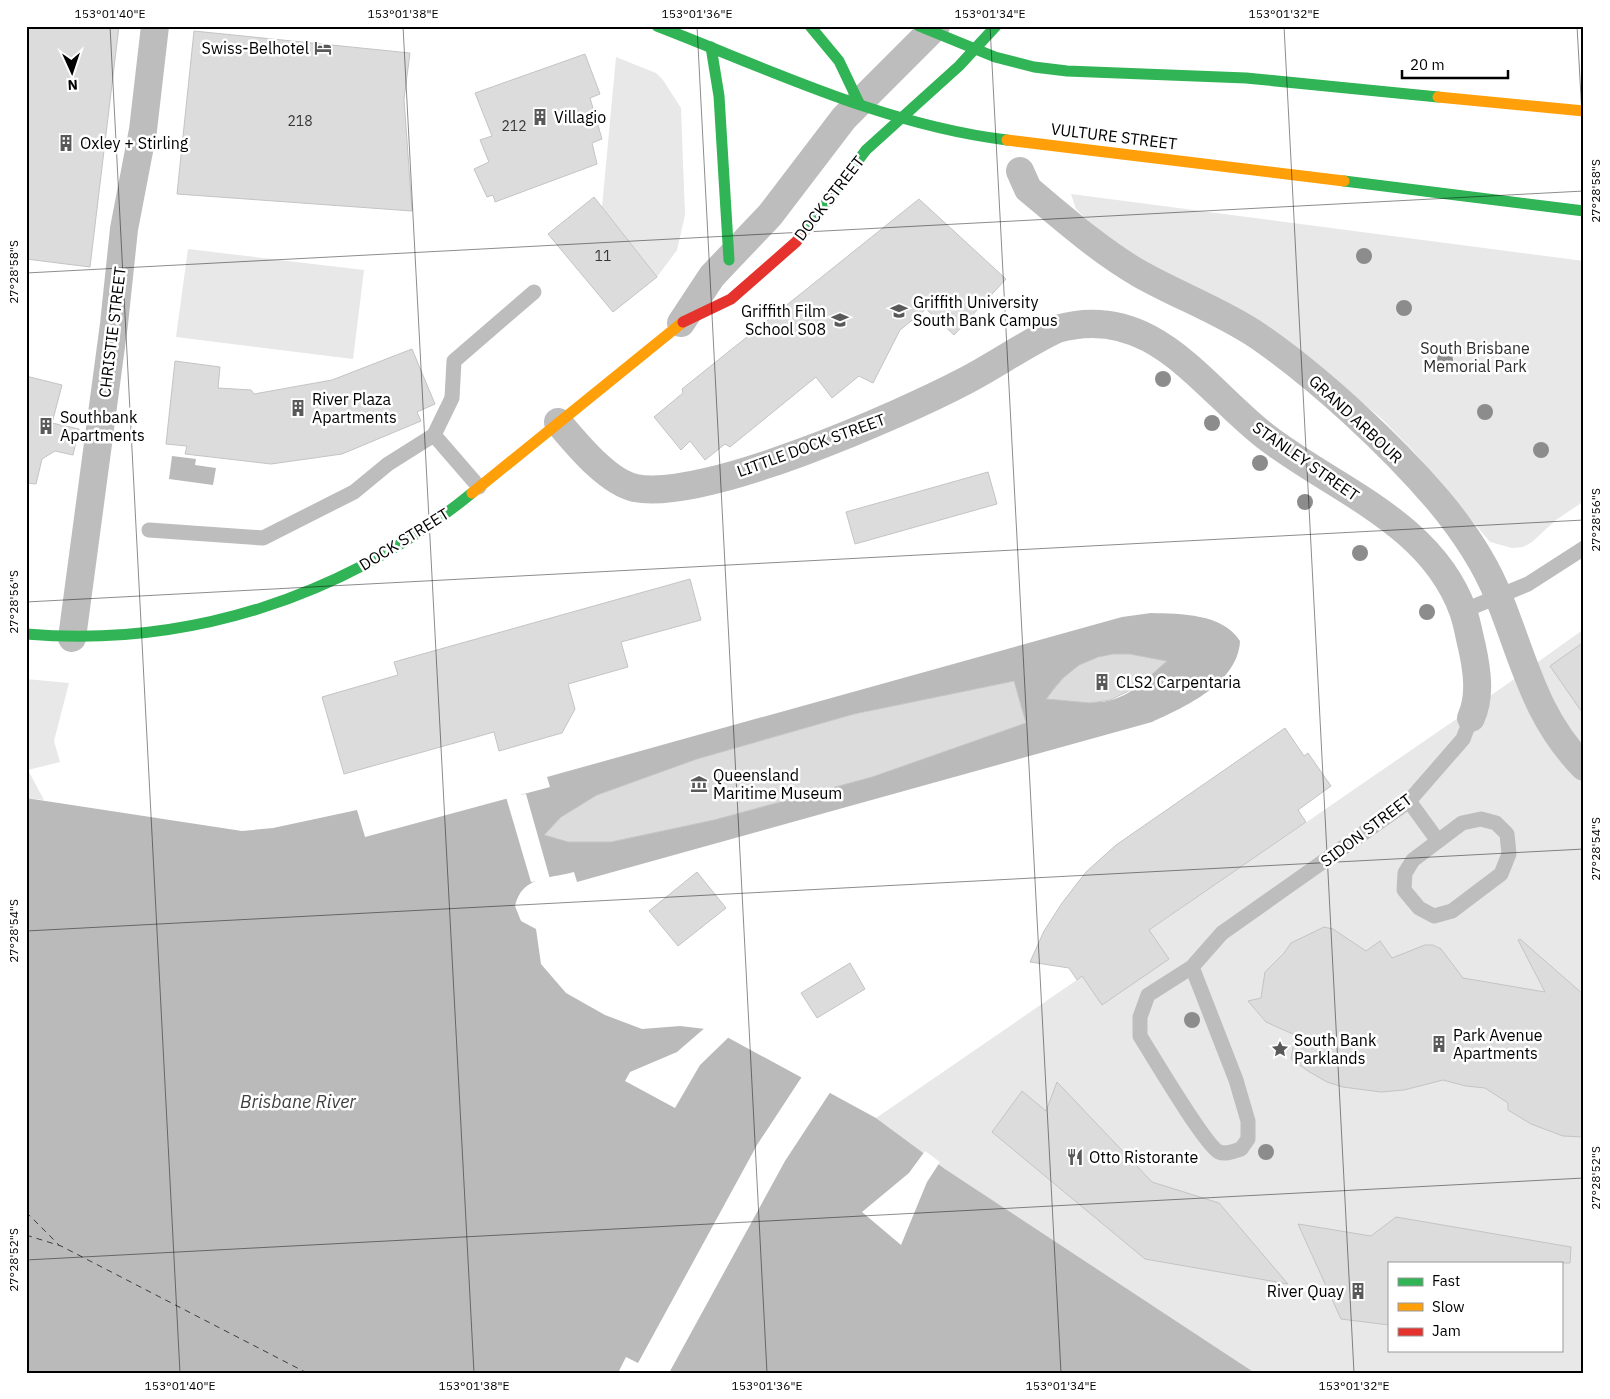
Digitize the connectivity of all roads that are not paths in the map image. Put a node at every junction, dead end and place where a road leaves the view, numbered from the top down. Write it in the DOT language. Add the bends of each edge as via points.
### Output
graph roads {
  1 [pos="155,26"];
  2 [pos="658,26"];
  3 [pos="810,26"];
  4 [pos="996,26"];
  5 [pos="928,28"];
  6 [pos="711,47"];
  7 [pos="975,50"];
  8 [pos="859,103"];
  9 [pos="1584,111"];
  10 [pos="900,118"];
  11 [pos="1020,171"];
  12 [pos="1584,211"];
  13 [pos="729,260"];
  14 [pos="534,292"];
  15 [pos="681,323"];
  16 [pos="1070,326"];
  17 [pos="558,422"];
  18 [pos="434,435"];
  19 [pos="479,487"];
  20 [pos="148,530"];
  21 [pos="1584,548"];
  22 [pos="1499,598"];
  23 [pos="1463,611"];
  24 [pos="26,634"];
  25 [pos="72,638"];
  26 [pos="1471,718"];
  27 [pos="1584,767"];
  28 [pos="1409,801"];
  29 [pos="1438,841"];
  30 [pos="1192,967"];
  1 -- 25 [label="street, CHRISTIE STREET" via="143,130 124,229"];
  2 -- 6 [label="main road, VULTURE STREET"];
  3 -- 8 [label="main road" via="832,50"];
  4 -- 7 [label="main road, DOCK STREET"];
  5 -- 7 [label="main road"];
  5 -- 8 [label="street, DOCK STREET"];
  6 -- 8 [label="main road, VULTURE STREET"];
  6 -- 13 [label="main road" via="719,96"];
  7 -- 9 [label="main road" via="1016,63 1067,71 1202,75 1324,84"];
  7 -- 10 [label="main road, DOCK STREET"];
  8 -- 10 [label="main road, VULTURE STREET"];
  8 -- 13 [label="street, DOCK STREET" via="826,140 770,215"];
  10 -- 12 [label="main road, VULTURE STREET" via="969,135"];
  10 -- 15 [label="main road, DOCK STREET" via="866,150 818,216 783,254 731,299"];
  11 -- 22 [label="street, GRAND ARBOUR" via="1028,189 1100,247 1140,274 1258,336 1310,376 1423,484 1479,556"];
  13 -- 15 [label="street, DOCK STREET" via="712,276"];
  14 -- 18 [label="lane" via="454,361 452,398"];
  15 -- 17 [label="main road, DOCK STREET"];
  16 -- 17 [label="street, LITTLE DOCK STREET" via="1046,334 962,382 863,427 768,463 681,488 643,489 626,484 598,465"];
  16 -- 23 [label="street, STANLEY STREET" via="1098,324 1118,327 1167,348 1265,436 1376,509 1408,534 1433,560"];
  17 -- 19 [label="main road, DOCK STREET"];
  18 -- 19 [label="lane"];
  18 -- 20 [label="lane" via="388,464 354,492 262,538"];
  19 -- 25 [label="main road, DOCK STREET" via="448,513 383,556 329,584 279,603 194,626"];
  21 -- 22 [label="lane" via="1528,584"];
  22 -- 23 [label="lane"];
  22 -- 27 [label="street, GRAND ARBOUR" via="1538,704 1558,738"];
  23 -- 26 [label="street, SIDON STREET" via="1476,667 1477,690"];
  24 -- 25 [label="main road, DOCK STREET"];
  26 -- 28 [label="lane, SIDON STREET" via="1464,739"];
  28 -- 29 [label="lane"];
  28 -- 30 [label="lane, SIDON STREET" via="1222,933"];
  29 -- 29 [label="lane" via="1462,823 1481,820 1496,823 1506,834 1509,854 1501,874 1452,911 1434,916 1419,908 1404,890 1405,873 1413,860"];
  30 -- 30 [label="lane, SIDON STREET" via="1236,1080 1248,1121 1248,1138 1241,1149 1227,1153 1218,1151 1204,1136 1140,1036 1140,1017 1148,995"];
}
